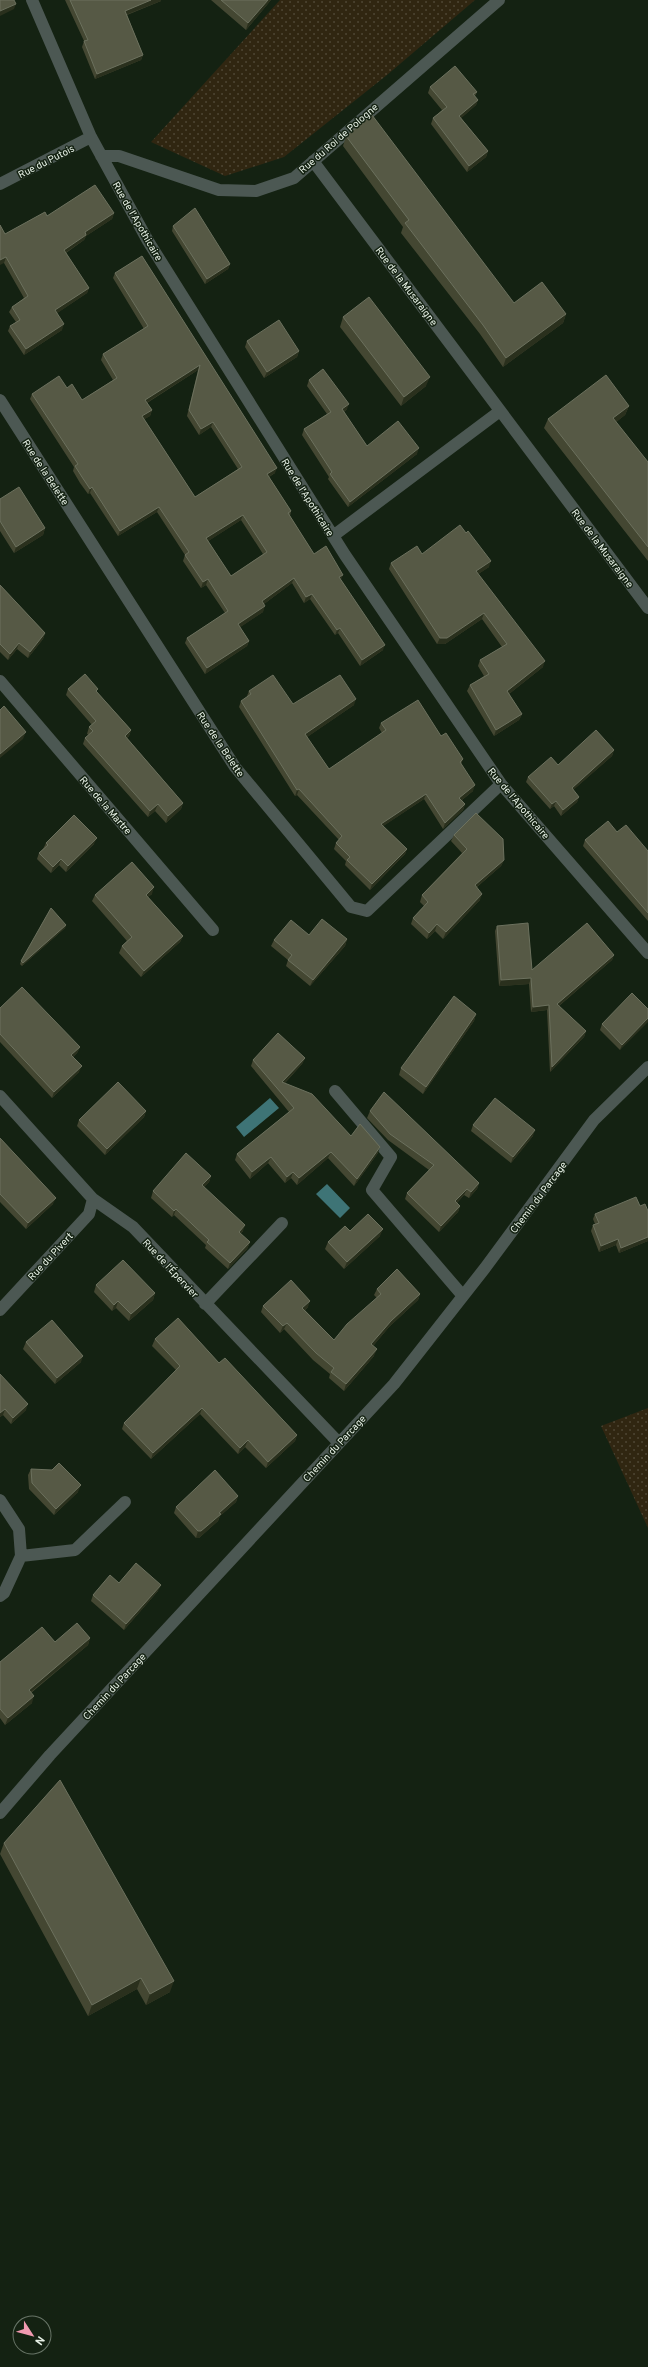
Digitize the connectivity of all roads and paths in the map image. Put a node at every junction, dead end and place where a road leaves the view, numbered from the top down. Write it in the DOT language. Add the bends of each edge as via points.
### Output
graph roads {
  1 [pos="32,0"];
  2 [pos="499,0"];
  3 [pos="91,137"];
  4 [pos="101,156"];
  5 [pos="313,160"];
  6 [pos="0,184"];
  7 [pos="0,400"];
  8 [pos="500,411"];
  9 [pos="333,536"];
  10 [pos="648,608"];
  11 [pos="0,681"];
  12 [pos="501,784"];
  13 [pos="213,930"];
  14 [pos="648,953"];
  15 [pos="648,1067"];
  16 [pos="335,1091"];
  17 [pos="0,1096"];
  18 [pos="93,1199"];
  19 [pos="282,1223"];
  20 [pos="463,1296"];
  21 [pos="205,1304"];
  22 [pos="0,1310"];
  23 [pos="339,1443"];
  24 [pos="0,1500"];
  25 [pos="125,1502"];
  26 [pos="21,1556"];
  27 [pos="0,1596"];
  28 [pos="0,1813"];
  1 -- 3 [label="street, Rue de l'Apothicaire"];
  2 -- 5 [label="street, Rue du Roi de Pologne"];
  3 -- 4 [label="street, Rue de l'Apothicaire"];
  3 -- 6 [label="street, Rue du Putois"];
  4 -- 5 [label="street, Rue du Roi de Pologne" via="119,156 219,190 256,191 294,178"];
  4 -- 9 [label="street, Rue de l'Apothicaire" via="148,241"];
  5 -- 8 [label="street, Rue de la Musaraigne"];
  7 -- 12 [label="street, Rue de la Belette" via="235,767 351,906 368,911"];
  8 -- 9 [label="street"];
  8 -- 10 [label="street, Rue de la Musaraigne"];
  9 -- 12 [label="street, Rue de l'Apothicaire"];
  11 -- 13 [label="street, Rue de la Martre"];
  12 -- 14 [label="street, Rue de l'Apothicaire"];
  15 -- 20 [label="street, Chemin du Parcage" via="594,1120"];
  16 -- 20 [label="street" via="391,1157 372,1190"];
  17 -- 18 [label="street, Rue de l'Épervier"];
  18 -- 21 [label="street, Rue de l'Épervier" via="133,1227"];
  18 -- 22 [label="street, Rue du Pivert" via="89,1214"];
  19 -- 21 [label="street"];
  20 -- 23 [label="street, Chemin du Parcage" via="394,1384"];
  21 -- 23 [label="street, Rue de l'Épervier"];
  23 -- 28 [label="street, Chemin du Parcage"];
  24 -- 26 [label="street" via="19,1529"];
  25 -- 26 [label="street" via="74,1550"];
  26 -- 27 [label="street" via="4,1593"];
}
